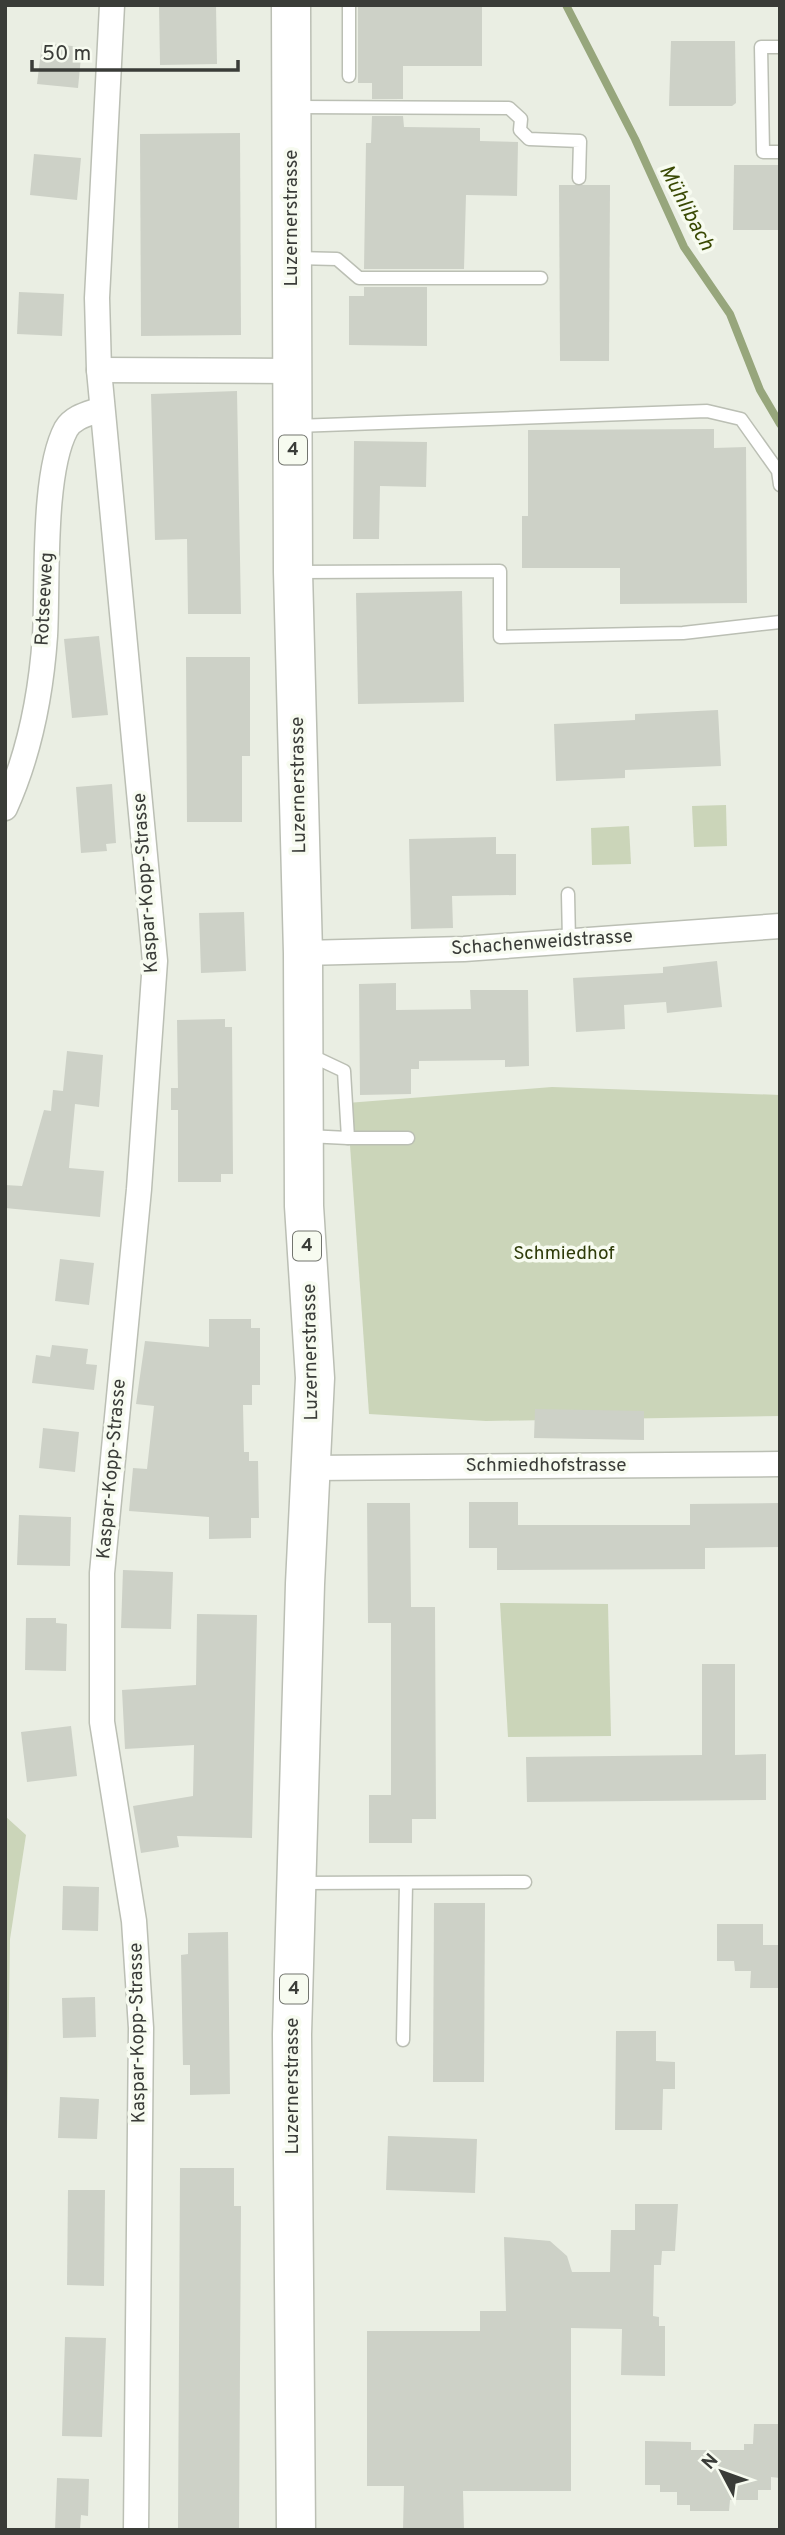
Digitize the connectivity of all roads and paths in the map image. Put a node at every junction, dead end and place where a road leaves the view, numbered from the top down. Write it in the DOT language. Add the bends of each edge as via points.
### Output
graph roads {
  1 [pos="112,5"];
  2 [pos="291,5"];
  3 [pos="349,5"];
  4 [pos="780,47"];
  5 [pos="349,76"];
  6 [pos="292,107"];
  7 [pos="780,152"];
  8 [pos="579,178"];
  9 [pos="293,257"];
  10 [pos="541,278"];
  11 [pos="99,370"];
  12 [pos="294,372"];
  13 [pos="102,409"];
  14 [pos="293,426"];
  15 [pos="780,485"];
  16 [pos="293,572"];
  17 [pos="780,622"];
  18 [pos="5,808"];
  19 [pos="568,894"];
  20 [pos="780,926"];
  21 [pos="569,941"];
  22 [pos="303,953"];
  23 [pos="303,1051"];
  24 [pos="303,1136"];
  25 [pos="348,1138"];
  26 [pos="408,1138"];
  27 [pos="780,1464"];
  28 [pos="312,1468"];
  29 [pos="525,1882"];
  30 [pos="299,1883"];
  31 [pos="406,1883"];
  32 [pos="403,2040"];
  33 [pos="136,2530"];
  34 [pos="296,2530"];
  1 -- 11 [label="street, Kaspar-Kopp-Strasse" via="97,298"];
  2 -- 6 [label="main road, Luzernerstrasse / 4"];
  3 -- 5 [label="lane"];
  4 -- 7 [label="lane" via="761,47 763,152"];
  6 -- 8 [label="lane" via="509,108 521,119 520,130 529,139 580,141"];
  6 -- 9 [label="main road, Luzernerstrasse / 4"];
  9 -- 10 [label="lane" via="337,259 359,278"];
  9 -- 12 [label="main road, Luzernerstrasse / 4"];
  11 -- 12 [label="street"];
  11 -- 13 [label="street, Kaspar-Kopp-Strasse"];
  12 -- 14 [label="main road, Luzernerstrasse / 4"];
  13 -- 18 [label="street, Rotseeweg" via="76,418 66,429 55,464 41,675 15,788"];
  13 -- 33 [label="street, Kaspar-Kopp-Strasse" via="155,961 102,1586 102,1722 134,1921 141,2028"];
  14 -- 15 [label="lane" via="707,411 741,419 778,471"];
  14 -- 16 [label="main road, Luzernerstrasse / 4"];
  16 -- 17 [label="lane" via="500,571 500,637 683,633"];
  16 -- 22 [label="main road, Luzernerstrasse / 4"];
  19 -- 21 [label="lane"];
  20 -- 21 [label="street, Schachenweidstrasse"];
  21 -- 22 [label="street, Schachenweidstrasse"];
  22 -- 23 [label="main road, Luzernerstrasse / 4"];
  23 -- 24 [label="main road, Luzernerstrasse / 4"];
  23 -- 25 [label="lane" via="344,1071"];
  24 -- 25 [label="lane"];
  24 -- 28 [label="main road, Luzernerstrasse / 4" via="315,1378"];
  25 -- 26 [label="lane"];
  27 -- 28 [label="street, Schmiedhofstrasse"];
  28 -- 30 [label="main road, Luzernerstrasse / 4"];
  29 -- 31 [label="lane"];
  30 -- 31 [label="lane"];
  30 -- 34 [label="main road, Luzernerstrasse / 4" via="292,2034"];
  31 -- 32 [label="lane"];
}
